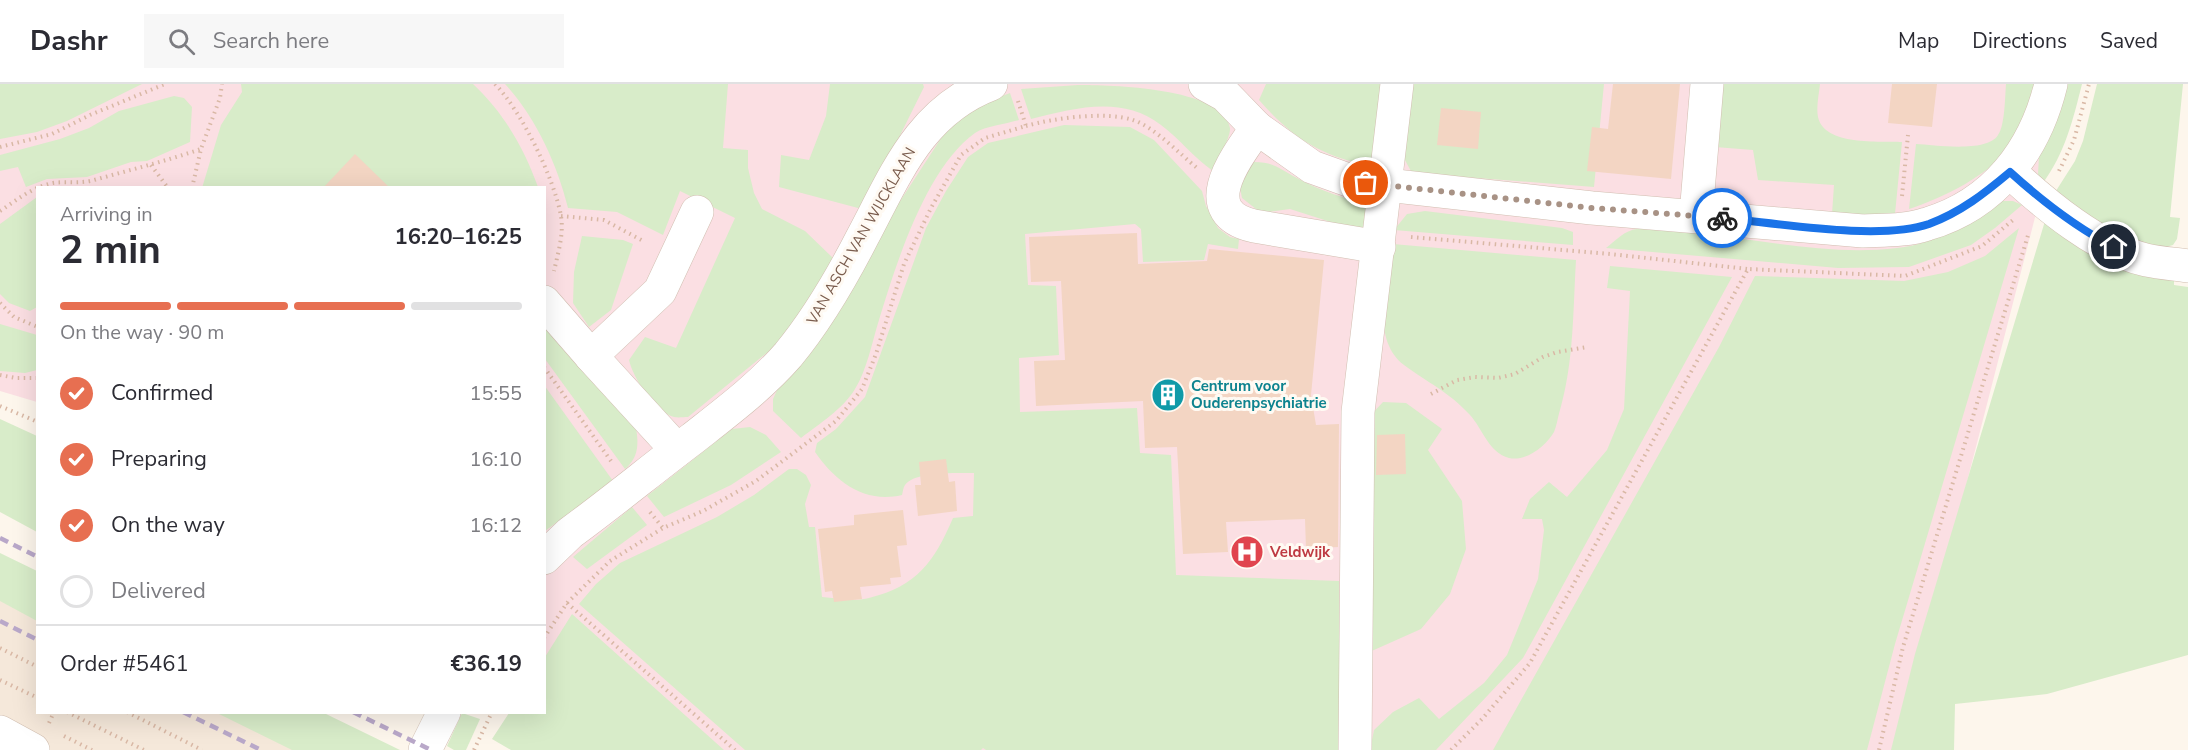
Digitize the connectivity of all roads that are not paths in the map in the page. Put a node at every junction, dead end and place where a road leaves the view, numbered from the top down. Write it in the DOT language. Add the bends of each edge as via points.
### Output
graph roads {
  1 [pos="991,84"];
  2 [pos="1206,84"];
  3 [pos="1397,84"];
  4 [pos="1707,84"];
  5 [pos="2051,84"];
  6 [pos="947,94"];
  7 [pos="1257,128"];
  8 [pos="2010,172"];
  9 [pos="1385,185"];
  10 [pos="697,212"];
  11 [pos="1696,215"];
  12 [pos="1379,240"];
  13 [pos="2188,266"];
  14 [pos="546,304"];
  15 [pos="591,356"];
  16 [pos="677,450"];
  17 [pos="546,556"];
  18 [pos="443,714"];
  19 [pos="0,732"];
  20 [pos="33,750"];
  21 [pos="425,750"];
  22 [pos="1354,750"];
  1 -- 6 [label="street, VAN ASCH VAN WIJCKLAAN"];
  2 -- 7 [label="street" via="1225,95"];
  3 -- 9 [label="street"];
  4 -- 11 [label="street"];
  5 -- 8 [label="street" via="2027,149"];
  6 -- 16 [label="street, VAN ASCH VAN WIJCKLAAN" via="902,162 818,312 788,355 744,398"];
  7 -- 9 [label="street" via="1312,167 1337,177"];
  7 -- 12 [label="street" via="1225,177 1225,206 1243,224"];
  8 -- 11 [label="street" via="1958,211 1899,230 1863,231"];
  8 -- 13 [label="street" via="2071,223 2129,254"];
  9 -- 11 [label="street" via="1592,208"];
  9 -- 12 [label="street"];
  10 -- 15 [label="street" via="660,291"];
  12 -- 22 [label="street" via="1358,412"];
  14 -- 15 [label="street"];
  15 -- 16 [label="street"];
  16 -- 17 [label="street, VAN ASCH VAN WIJCKLAAN"];
  18 -- 21 [label="street"];
  19 -- 20 [label="street"];
}
